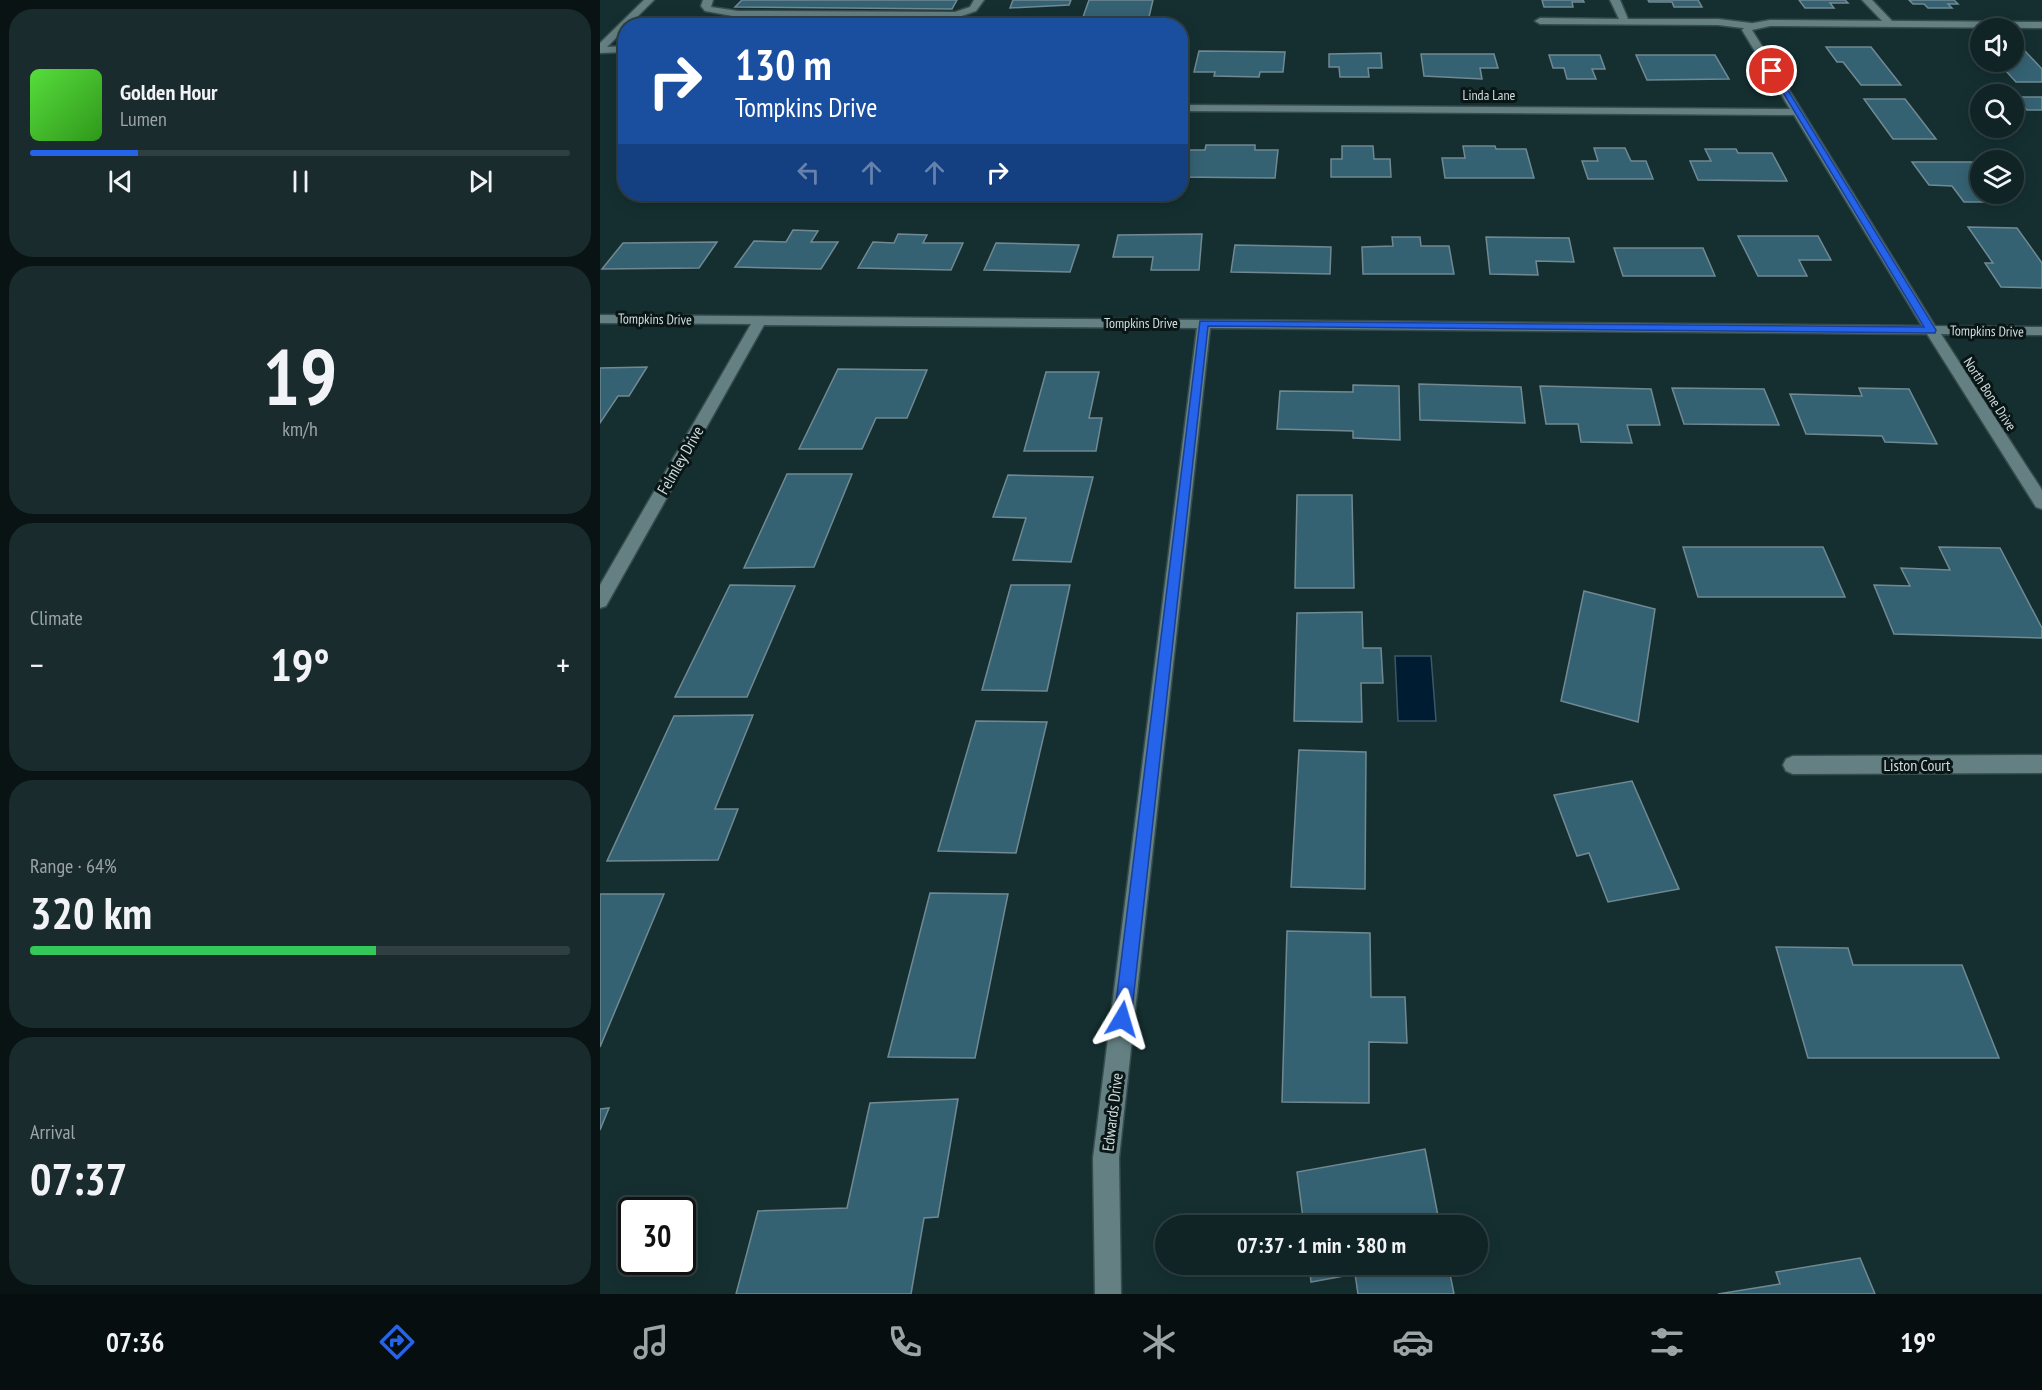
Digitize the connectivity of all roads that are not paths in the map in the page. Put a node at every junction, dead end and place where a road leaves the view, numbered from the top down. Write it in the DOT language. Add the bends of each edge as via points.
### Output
graph roads {
  1 [pos="649,0"];
  2 [pos="708,0"];
  3 [pos="979,0"];
  4 [pos="1615,0"];
  5 [pos="1867,0"];
  6 [pos="631,18"];
  7 [pos="1540,21"];
  8 [pos="1625,22"];
  9 [pos="1890,24"];
  10 [pos="2042,25"];
  11 [pos="1751,26"];
  12 [pos="618,31"];
  13 [pos="600,49"];
  14 [pos="618,49"];
  15 [pos="1188,108"];
  16 [pos="1797,112"];
  17 [pos="600,319"];
  18 [pos="760,320"];
  19 [pos="1204,323"];
  20 [pos="1931,330"];
  21 [pos="2042,332"];
  22 [pos="2042,503"];
  23 [pos="600,601"];
  24 [pos="2042,764"];
  25 [pos="1793,765"];
  26 [pos="1108,1294"];
  1 -- 6 [label="street"];
  2 -- 3 [label="street" via="708,9 729,14 945,15 966,13"];
  4 -- 8 [label="street"];
  5 -- 9 [label="street"];
  7 -- 8 [label="street"];
  8 -- 11 [label="street"];
  9 -- 10 [label="street"];
  9 -- 11 [label="street"];
  11 -- 16 [label="street, North Bone Drive" via="1747,30"];
  12 -- 13 [label="street"];
  13 -- 14 [label="street"];
  15 -- 16 [label="street, Linda Lane"];
  16 -- 20 [label="street, North Bone Drive"];
  17 -- 18 [label="street, Tompkins Drive"];
  18 -- 19 [label="street, Tompkins Drive"];
  18 -- 23 [label="street, Felmley Drive"];
  19 -- 20 [label="street, Tompkins Drive"];
  19 -- 26 [label="street, Edwards Drive" via="1106,1158"];
  20 -- 21 [label="street, Tompkins Drive"];
  20 -- 22 [label="street, North Bone Drive"];
  24 -- 25 [label="street, Liston Court"];
}
